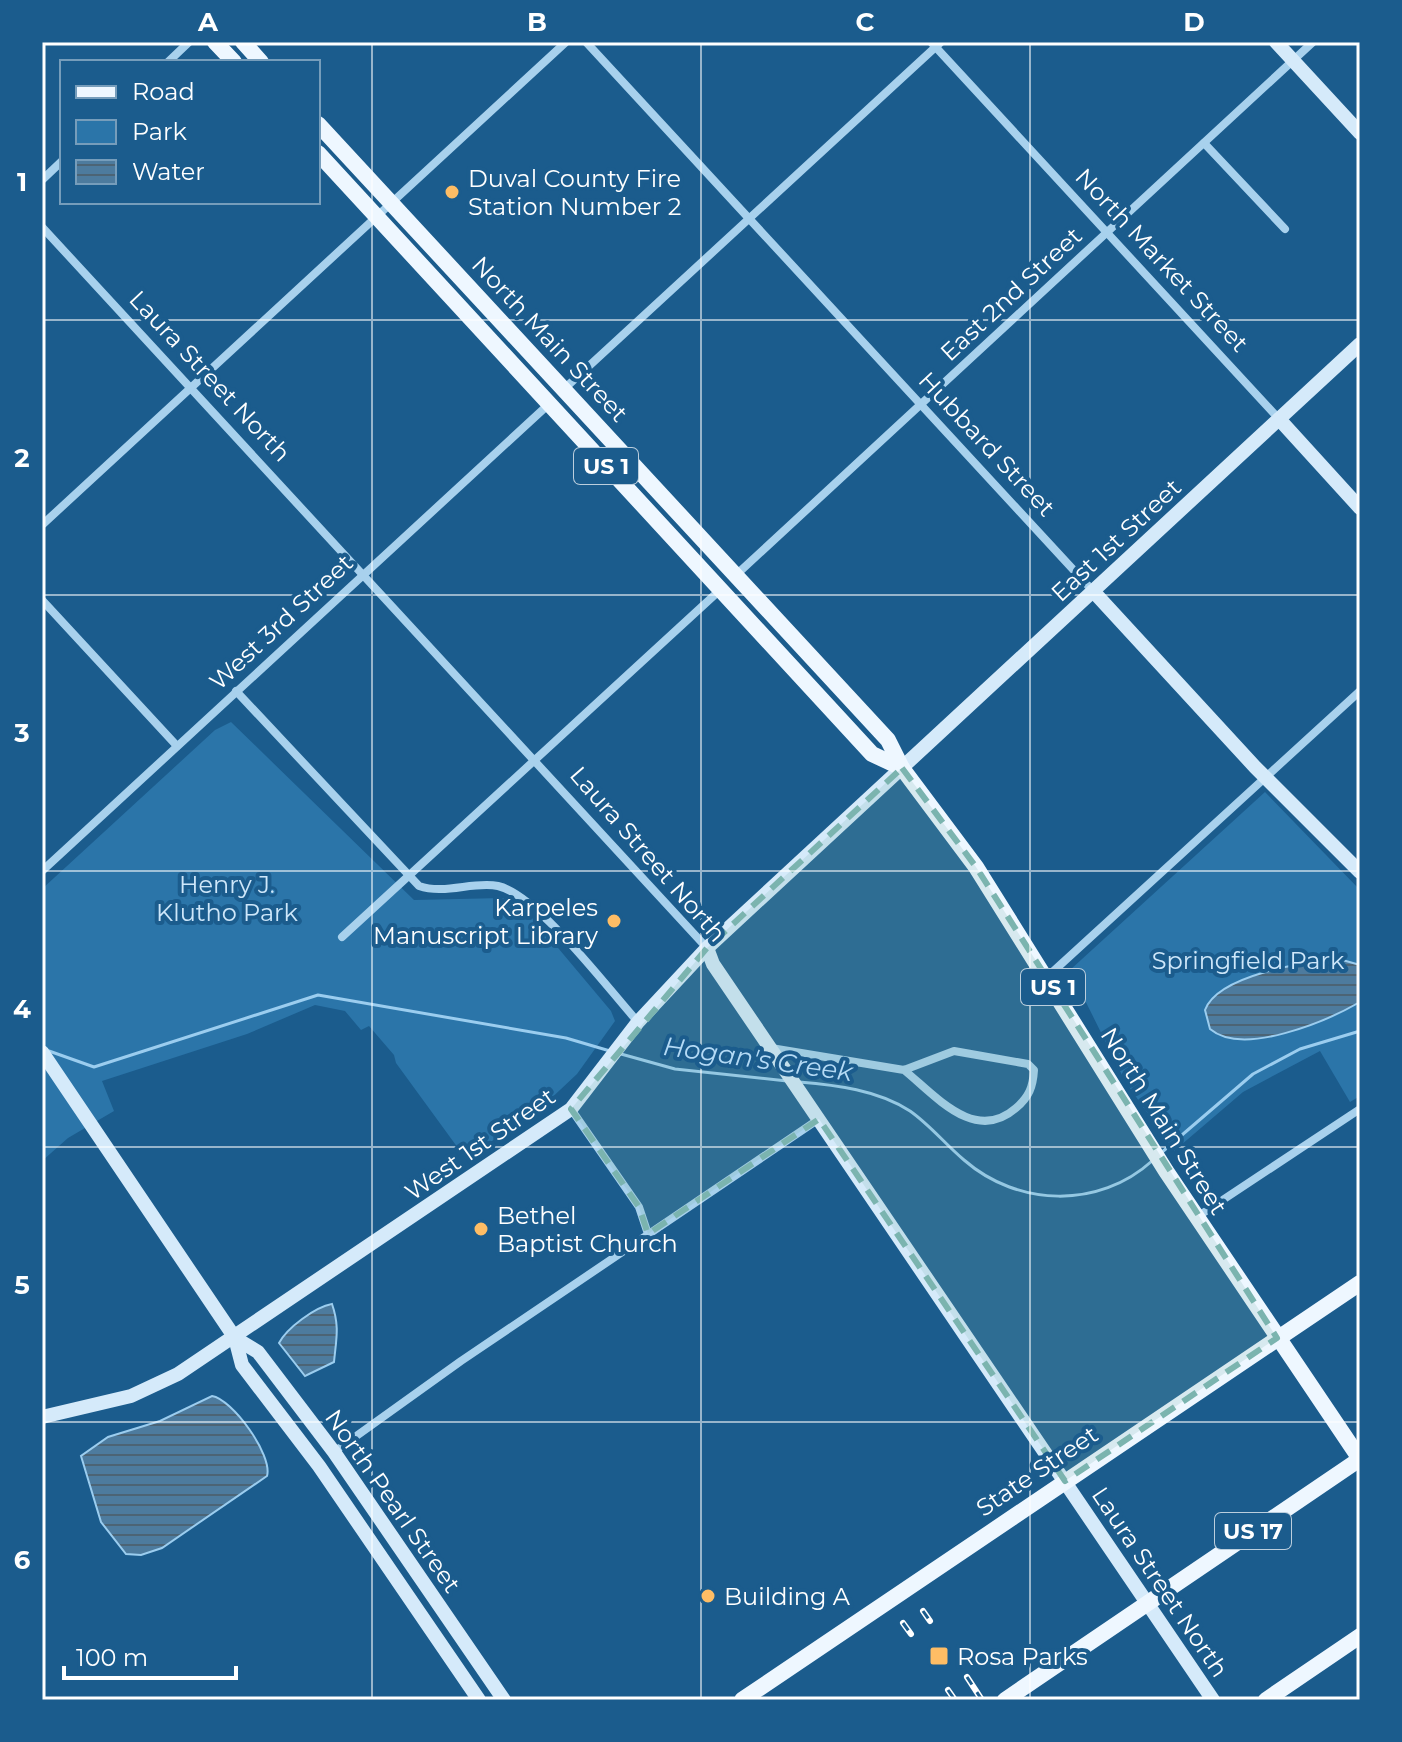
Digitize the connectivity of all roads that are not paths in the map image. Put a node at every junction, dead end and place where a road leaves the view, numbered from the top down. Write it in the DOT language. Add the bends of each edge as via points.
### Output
graph roads {
  1 [pos="189,42"];
  2 [pos="215,42"];
  3 [pos="243,42"];
  4 [pos="566,42"];
  5 [pos="586,42"];
  6 [pos="1276,42"];
  7 [pos="1313,42"];
  8 [pos="935,44"];
  9 [pos="170,60"];
  10 [pos="232,60"];
  11 [pos="259,60"];
  12 [pos="1292,61"];
  13 [pos="320,126"];
  14 [pos="1360,133"];
  15 [pos="1204,143"];
  16 [pos="320,155"];
  17 [pos="60,163"];
  18 [pos="42,180"];
  19 [pos="391,203"];
  20 [pos="377,217"];
  21 [pos="749,218"];
  22 [pos="42,227"];
  23 [pos="1285,229"];
  24 [pos="1107,233"];
  25 [pos="1360,344"];
  26 [pos="191,388"];
  27 [pos="564,390"];
  28 [pos="549,404"];
  29 [pos="921,404"];
  30 [pos="1279,419"];
  31 [pos="1360,508"];
  32 [pos="42,525"];
  33 [pos="362,574"];
  34 [pos="736,575"];
  35 [pos="721,589"];
  36 [pos="1093,591"];
  37 [pos="42,600"];
  38 [pos="236,691"];
  39 [pos="1360,691"];
  40 [pos="177,746"];
  41 [pos="535,760"];
  42 [pos="902,768"];
  43 [pos="1267,776"];
  44 [pos="42,871"];
  45 [pos="1360,872"];
  46 [pos="408,877"];
  47 [pos="342,937"];
  48 [pos="707,948"];
  49 [pos="1047,977"];
  50 [pos="638,1022"];
  51 [pos="771,1048"];
  52 [pos="42,1052"];
  53 [pos="904,1070"];
  54 [pos="571,1109"];
  55 [pos="1360,1109"];
  56 [pos="819,1119"];
  57 [pos="1197,1218"];
  58 [pos="648,1234"];
  59 [pos="1360,1283"];
  60 [pos="235,1338"];
  61 [pos="1277,1338"];
  62 [pos="42,1417"];
  63 [pos="334,1452"];
  64 [pos="1360,1459"];
  65 [pos="1065,1481"];
  66 [pos="1147,1604"];
  67 [pos="1360,1636"];
  68 [pos="479,1700"];
  69 [pos="504,1700"];
  70 [pos="742,1700"];
  71 [pos="1005,1700"];
  72 [pos="1213,1700"];
  73 [pos="1266,1700"];
  1 -- 9 [label="street"];
  2 -- 10 [label="main road"];
  3 -- 11 [label="main road"];
  4 -- 19 [label="street"];
  5 -- 21 [label="street, Hubbard Street"];
  6 -- 12 [label="street"];
  7 -- 12 [label="street, East 2nd Street"];
  8 -- 21 [label="street"];
  8 -- 24 [label="street, North Market Street"];
  12 -- 14 [label="street"];
  12 -- 15 [label="street, East 2nd Street"];
  13 -- 19 [label="main road, North Main Street / US 1"];
  15 -- 23 [label="street"];
  15 -- 24 [label="street, East 2nd Street"];
  16 -- 20 [label="main road, North Main Street / US 1"];
  17 -- 18 [label="street"];
  19 -- 20 [label="street"];
  19 -- 27 [label="main road, North Main Street / US 1"];
  20 -- 26 [label="street"];
  20 -- 28 [label="main road, North Main Street / US 1"];
  21 -- 27 [label="street"];
  21 -- 29 [label="street, Hubbard Street"];
  22 -- 26 [label="street, Laura Street North"];
  24 -- 29 [label="street, East 2nd Street"];
  24 -- 30 [label="street, North Market Street"];
  25 -- 30 [label="street, East 1st Street"];
  26 -- 32 [label="street"];
  26 -- 33 [label="street, Laura Street North"];
  27 -- 34 [label="main road, North Main Street / US 1"];
  28 -- 33 [label="street, West 3rd Street"];
  28 -- 35 [label="main road, North Main Street / US 1"];
  29 -- 34 [label="street, East 2nd Street"];
  29 -- 36 [label="street, Hubbard Street"];
  30 -- 31 [label="street, North Market Street"];
  30 -- 36 [label="street, East 1st Street"];
  33 -- 38 [label="street, West 3rd Street"];
  33 -- 41 [label="street, Laura Street North"];
  34 -- 42 [label="main road, North Main Street / US 1" via="888,740"];
  35 -- 41 [label="street"];
  35 -- 42 [label="main road, North Main Street / US 1" via="872,754"];
  36 -- 42 [label="street, East 1st Street"];
  36 -- 43 [label="street, Hubbard Street"];
  37 -- 40 [label="street"];
  38 -- 40 [label="street, West 3rd Street"];
  38 -- 46 [label="street"];
  39 -- 43 [label="street"];
  40 -- 44 [label="street, West 3rd Street"];
  41 -- 46 [label="street"];
  41 -- 48 [label="street, Laura Street North"];
  42 -- 48 [label="street, West 1st Street"];
  42 -- 49 [label="main road, North Main Street / US 1" via="976,867"];
  43 -- 45 [label="street, Hubbard Street"];
  43 -- 49 [label="street"];
  46 -- 47 [label="street"];
  46 -- 50 [label="street" via="430,890 495,885 514,891"];
  48 -- 50 [label="street, West 1st Street"];
  48 -- 51 [label="street, Laura Street North"];
  49 -- 57 [label="main road, North Main Street / US 1"];
  50 -- 54 [label="street, West 1st Street"];
  51 -- 53 [label="street"];
  51 -- 56 [label="street, Laura Street North"];
  52 -- 60 [label="street, North Pearl Street"];
  53 -- 53 [label="street" via="954,1051 1028,1064 1034,1080 1029,1097 1007,1116 968,1121"];
  54 -- 58 [label="street" via="639,1207"];
  54 -- 60 [label="street, West 1st Street"];
  55 -- 57 [label="street"];
  56 -- 58 [label="street"];
  56 -- 65 [label="street, Laura Street North"];
  57 -- 61 [label="main road, North Main Street / US 1"];
  58 -- 63 [label="street"];
  59 -- 61 [label="main road, State Street"];
  60 -- 62 [label="street, West 1st Street" via="131,1396"];
  60 -- 63 [label="street, North Pearl Street" via="258,1352"];
  60 -- 68 [label="street, North Pearl Street" via="242,1365 319,1466"];
  61 -- 64 [label="main road, North Main Street / US 1"];
  61 -- 65 [label="main road, State Street"];
  63 -- 69 [label="street, North Pearl Street"];
  64 -- 66 [label="main road, US 17"];
  65 -- 66 [label="street, Laura Street North"];
  65 -- 70 [label="main road, State Street"];
  66 -- 71 [label="main road, US 17"];
  66 -- 72 [label="street, Laura Street North"];
  67 -- 73 [label="main road"];
}
